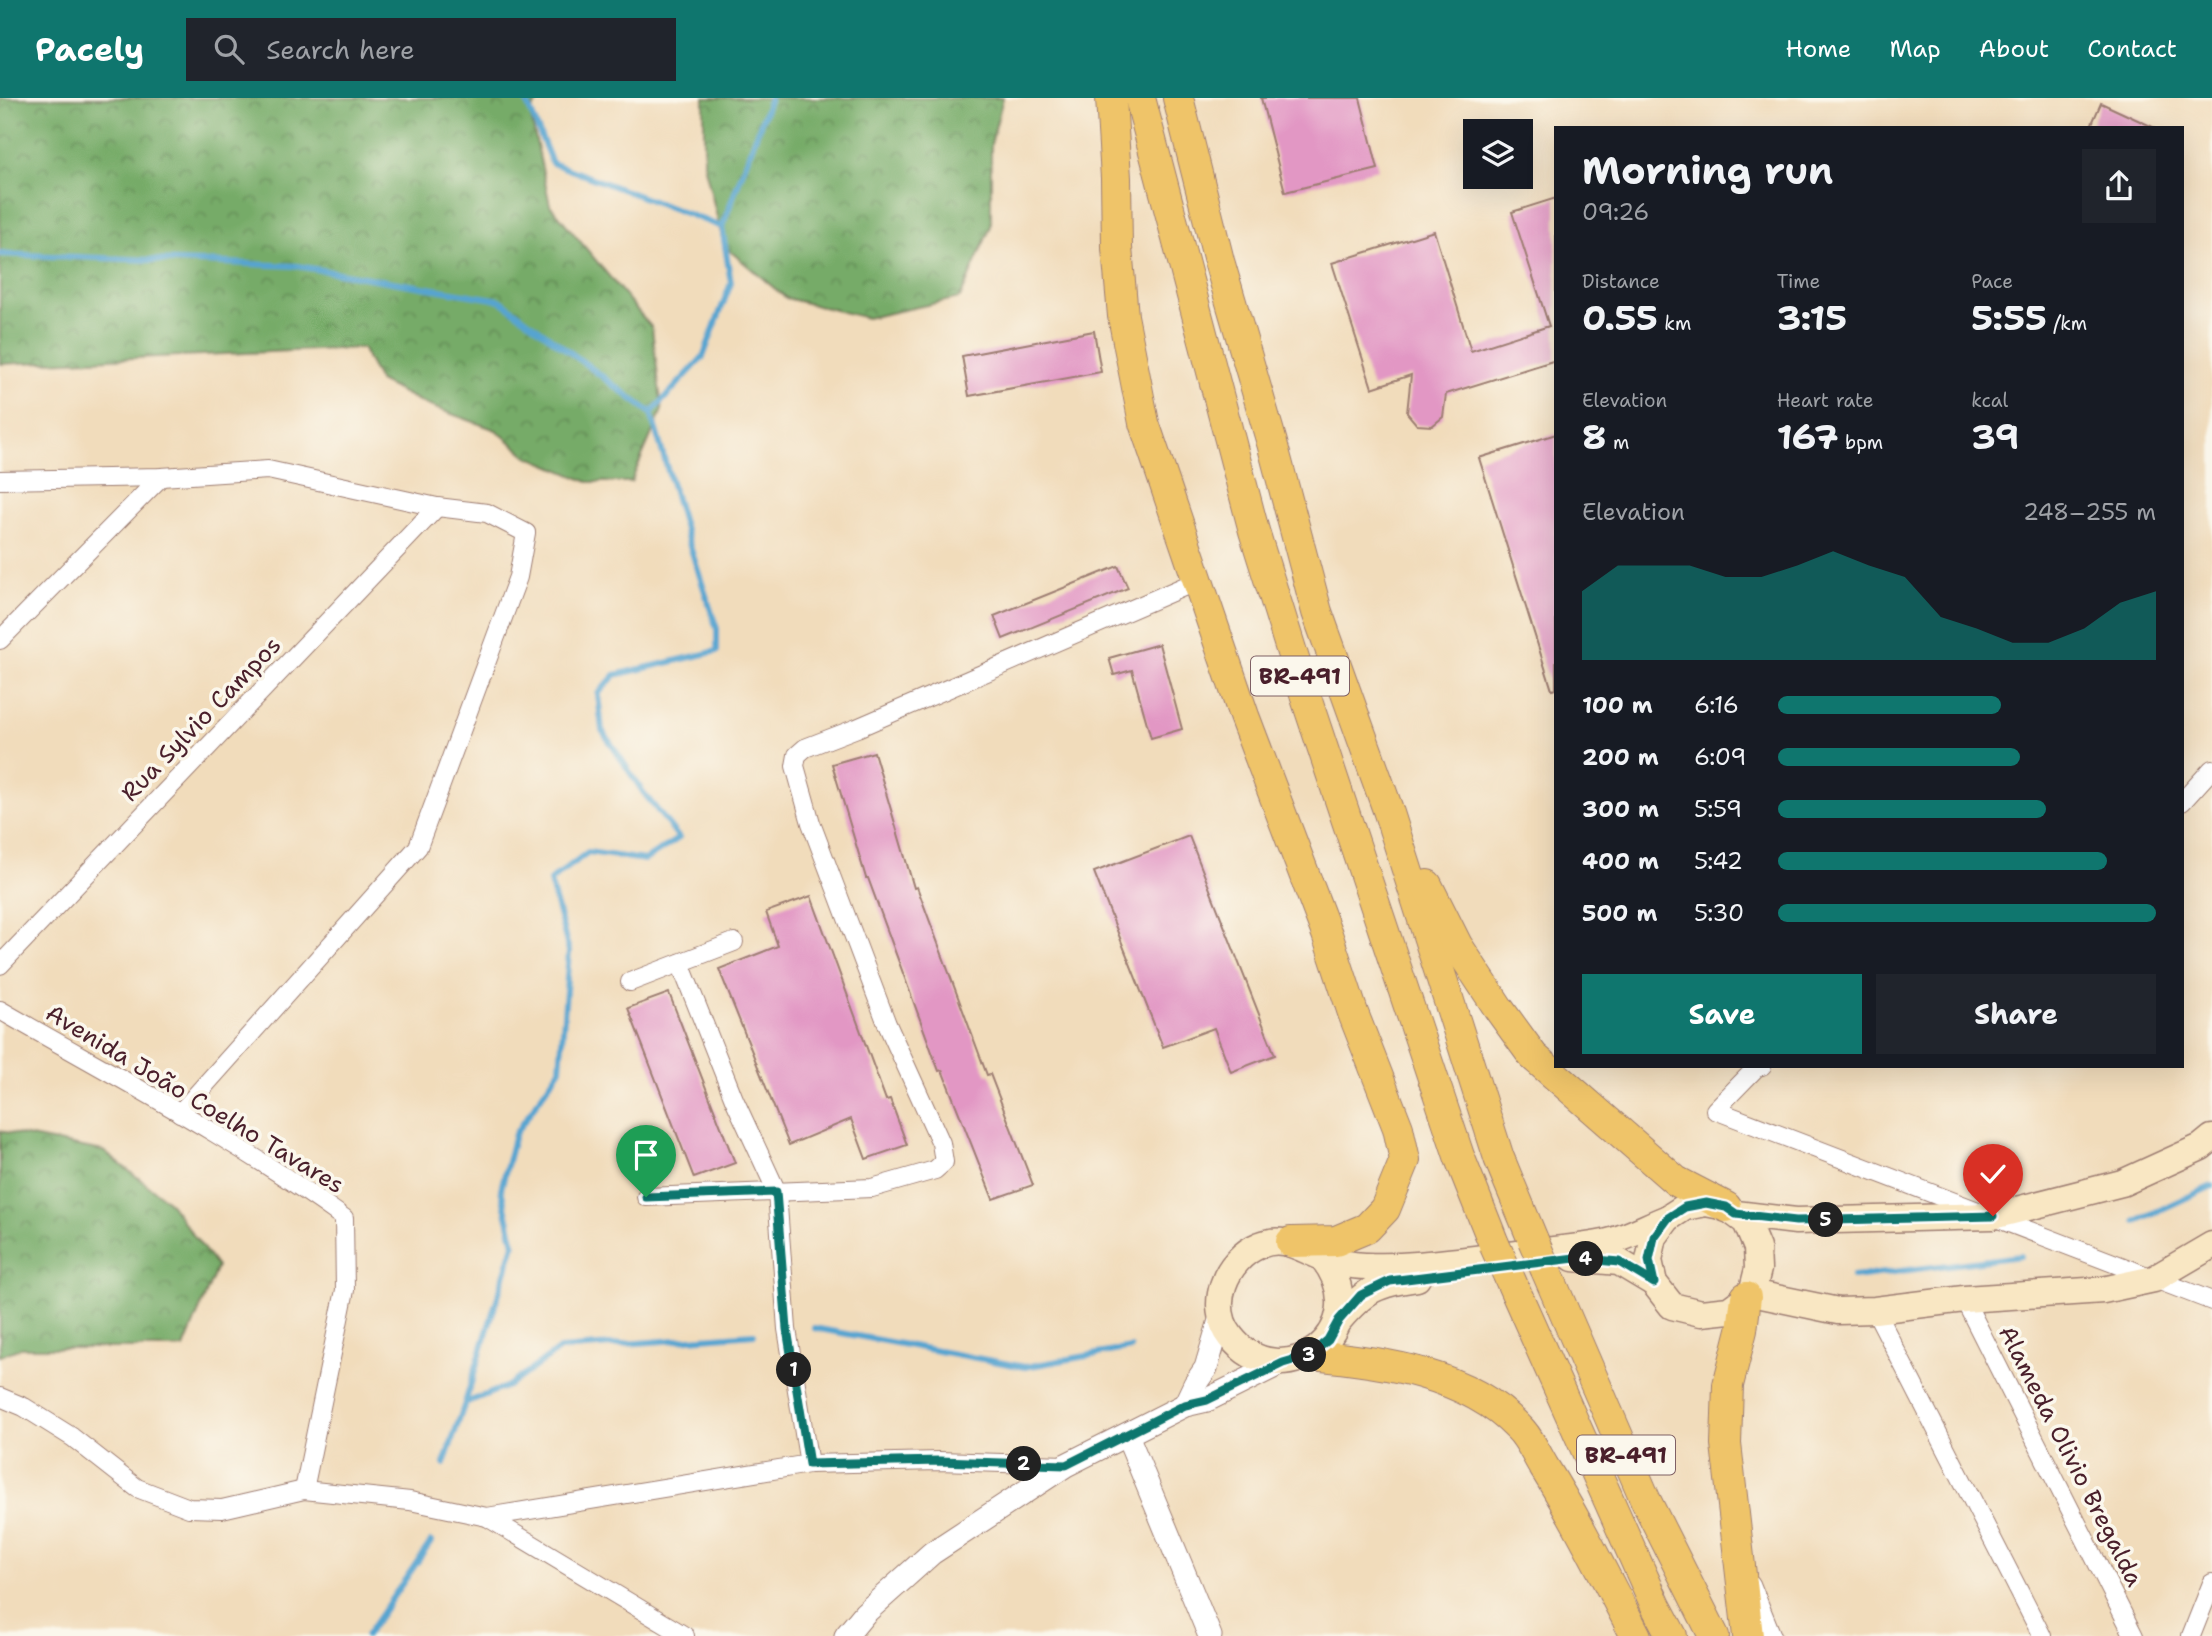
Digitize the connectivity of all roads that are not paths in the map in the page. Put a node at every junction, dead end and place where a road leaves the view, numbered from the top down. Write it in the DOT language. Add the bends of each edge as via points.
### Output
graph roads {
  1 [pos="1111,98"];
  2 [pos="1140,98"];
  3 [pos="1178,98"];
  4 [pos="161,477"];
  5 [pos="0,480"];
  6 [pos="437,507"];
  7 [pos="1197,581"];
  8 [pos="0,640"];
  9 [pos="2212,769"];
  10 [pos="2184,800"];
  11 [pos="1388,810"];
  12 [pos="734,943"];
  13 [pos="680,963"];
  14 [pos="0,965"];
  15 [pos="629,982"];
  16 [pos="0,1010"];
  17 [pos="1756,1068"];
  18 [pos="180,1113"];
  19 [pos="2212,1138"];
  20 [pos="776,1192"];
  21 [pos="646,1197"];
  22 [pos="1731,1210"];
  23 [pos="1993,1216"];
  24 [pos="1668,1218"];
  25 [pos="1291,1242"];
  26 [pos="2212,1245"];
  27 [pos="1322,1258"];
  28 [pos="2154,1279"];
  29 [pos="1654,1283"];
  30 [pos="1749,1295"];
  31 [pos="1964,1299"];
  32 [pos="2212,1301"];
  33 [pos="1875,1310"];
  34 [pos="1221,1317"];
  35 [pos="1339,1320"];
  36 [pos="1297,1359"];
  37 [pos="0,1397"];
  38 [pos="1185,1405"];
  39 [pos="1127,1434"];
  40 [pos="809,1464"];
  41 [pos="1066,1465"];
  42 [pos="304,1490"];
  43 [pos="487,1517"];
  44 [pos="1738,1548"];
  45 [pos="2212,1583"];
  46 [pos="685,1636"];
  47 [pos="846,1636"];
  48 [pos="1210,1636"];
  49 [pos="1636,1636"];
  50 [pos="1672,1636"];
  51 [pos="1714,1636"];
  52 [pos="1748,1636"];
  53 [pos="1772,1636"];
  54 [pos="2042,1636"];
  55 [pos="2134,1636"];
  56 [pos="2191,1636"];
  1 -- 7 [label="highway" via="1123,316 1144,423"];
  2 -- 50 [label="highway, BR-491, bridge" via="1254,531 1455,1143 1494,1244"];
  3 -- 11 [label="highway, BR-491" via="1317,612"];
  4 -- 5 [label="street"];
  4 -- 6 [label="street" via="268,470"];
  4 -- 8 [label="street"];
  6 -- 14 [label="street, Rua Sylvio Campos"];
  6 -- 18 [label="street" via="487,513 526,533 518,577 418,847"];
  7 -- 20 [label="street" via="797,755 811,823 887,1024 941,1143 944,1162 935,1170 872,1188"];
  7 -- 25 [label="highway" via="1398,1128 1405,1160 1385,1209 1367,1228 1336,1241"];
  9 -- 10 [label="street"];
  11 -- 22 [label="highway" via="1457,945 1533,1056 1676,1181"];
  11 -- 51 [label="highway, BR-491, bridge" via="1499,1158 1646,1501"];
  12 -- 13 [label="street"];
  13 -- 15 [label="street"];
  13 -- 20 [label="street"];
  16 -- 18 [label="street, Avenida João Coelho Tavares"];
  17 -- 23 [label="street" via="1715,1110"];
  18 -- 42 [label="street, Avenida João Coelho Tavares" via="344,1218 345,1290"];
  19 -- 23 [label="main road" via="2122,1183"];
  20 -- 21 [label="street"];
  20 -- 40 [label="street" via="787,1329"];
  22 -- 23 [label="main road" via="1796,1221"];
  22 -- 24 [label="main road" via="1706,1203 1685,1207"];
  22 -- 30 [label="main road" via="1746,1223 1757,1248 1758,1269"];
  23 -- 28 [label="street"];
  24 -- 27 [label="main road" via="1606,1243 1406,1267 1362,1266"];
  24 -- 29 [label="main road" via="1654,1237 1649,1260"];
  25 -- 27 [label="main road"];
  25 -- 34 [label="main road" via="1261,1244 1236,1261 1221,1287"];
  26 -- 28 [label="main road"];
  27 -- 35 [label="main road" via="1339,1286"];
  28 -- 31 [label="main road" via="2103,1290"];
  28 -- 32 [label="street"];
  29 -- 30 [label="main road" via="1672,1306 1701,1313 1729,1310"];
  29 -- 35 [label="main road" via="1619,1262 1575,1258 1390,1281 1361,1295"];
  30 -- 33 [label="main road" via="1838,1311"];
  30 -- 44 [label="highway" via="1728,1385 1726,1444"];
  31 -- 33 [label="main road"];
  31 -- 55 [label="street, Alameda Olivio Bregalda"];
  33 -- 54 [label="street"];
  34 -- 36 [label="main road" via="1244,1350 1263,1360"];
  34 -- 38 [label="street" via="1206,1368"];
  35 -- 36 [label="main road" via="1328,1340"];
  36 -- 38 [label="street" via="1207,1400"];
  36 -- 49 [label="highway" via="1397,1366 1487,1401 1519,1427 1560,1493"];
  37 -- 42 [label="street" via="72,1437 138,1488 188,1508 222,1509"];
  38 -- 39 [label="street"];
  39 -- 41 [label="street"];
  39 -- 48 [label="street"];
  40 -- 41 [label="street" via="939,1461"];
  40 -- 43 [label="street"];
  41 -- 47 [label="street" via="932,1553"];
  42 -- 43 [label="street" via="410,1501"];
  43 -- 46 [label="street"];
  44 -- 52 [label="highway"];
  44 -- 53 [label="street"];
  45 -- 56 [label="street"];
}
